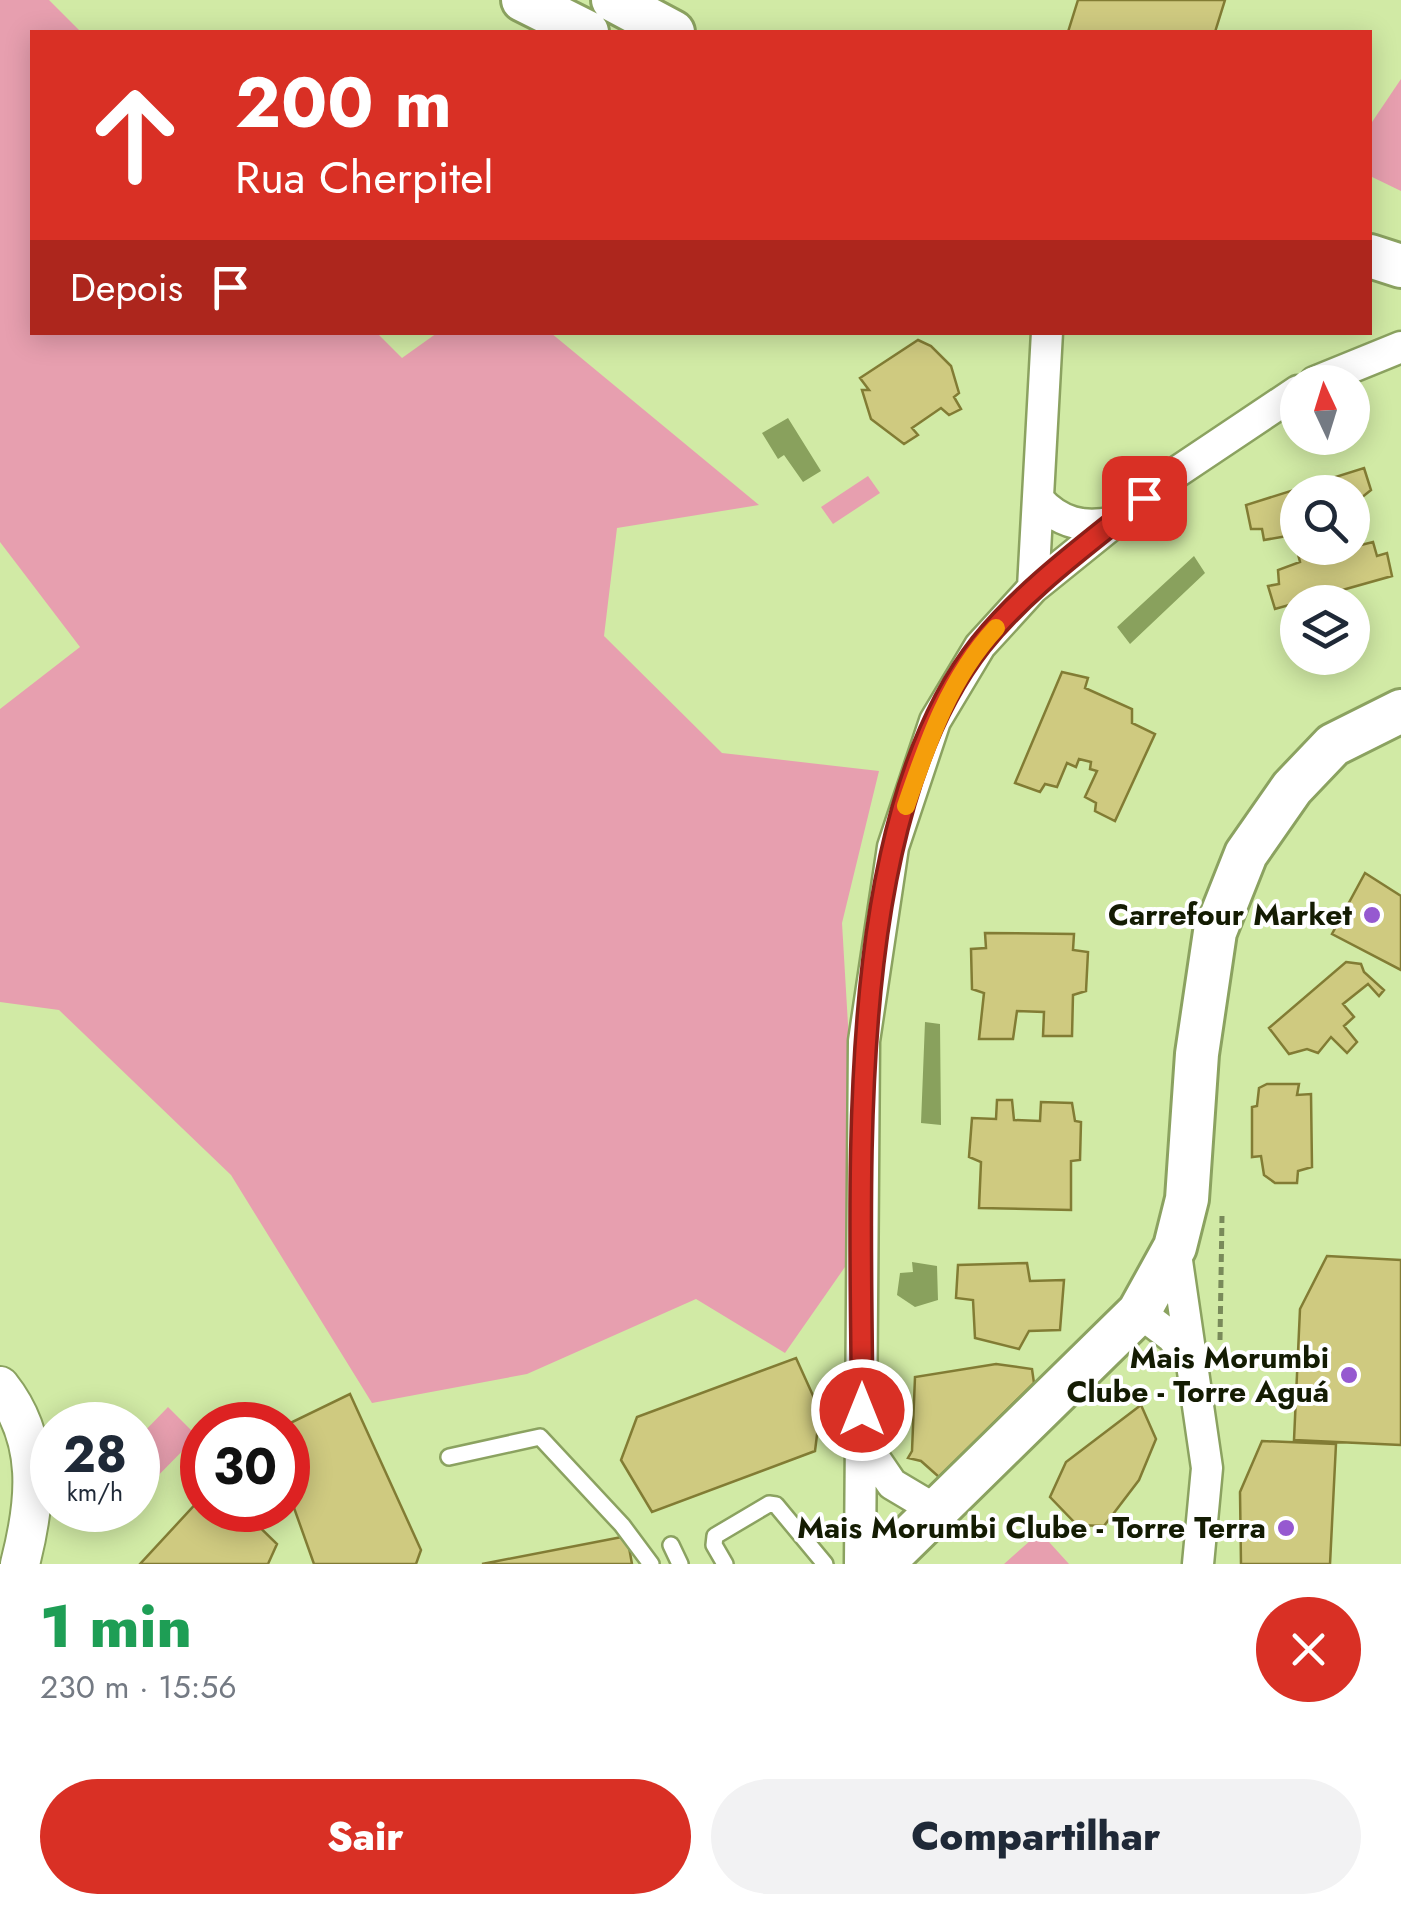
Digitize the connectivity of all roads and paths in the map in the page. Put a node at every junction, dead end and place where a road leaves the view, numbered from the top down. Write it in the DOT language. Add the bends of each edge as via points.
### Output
graph roads {
  1 [pos="523,0"];
  2 [pos="613,0"];
  3 [pos="582,30"];
  4 [pos="669,30"];
  5 [pos="1372,257"];
  6 [pos="1401,266"];
  7 [pos="1047,335"];
  8 [pos="1401,347"];
  9 [pos="1357,365"];
  10 [pos="1280,403"];
  11 [pos="1038,498"];
  12 [pos="1114,522"];
  13 [pos="1033,588"];
  14 [pos="1401,711"];
  15 [pos="1222,1214"];
  16 [pos="1175,1247"];
  17 [pos="1220,1294"];
  18 [pos="1139,1312"];
  19 [pos="1195,1366"];
  20 [pos="0,1386"];
  21 [pos="862,1440"];
  22 [pos="449,1457"];
  23 [pos="934,1509"];
  24 [pos="672,1545"];
  25 [pos="20,1564"];
  26 [pos="652,1564"];
  27 [pos="680,1564"];
  28 [pos="725,1564"];
  29 [pos="825,1564"];
  30 [pos="860,1564"];
  31 [pos="882,1564"];
  32 [pos="1198,1564"];
  1 -- 3 [label="main road"];
  2 -- 4 [label="main road"];
  5 -- 6 [label="main road"];
  7 -- 11 [label="street"];
  8 -- 9 [label="street"];
  10 -- 12 [label="street"];
  11 -- 12 [label="street" via="1066,520"];
  11 -- 13 [label="street"];
  12 -- 13 [label="street"];
  13 -- 21 [label="street" via="980,646 934,721 892,846 864,1041"];
  14 -- 16 [label="main road" via="1333,745 1292,788 1246,854 1216,932 1197,1054 1187,1200"];
  15 -- 17 [label="path"];
  16 -- 18 [label="main road"];
  16 -- 19 [label="street"];
  18 -- 19 [label="street"];
  18 -- 23 [label="main road"];
  19 -- 32 [label="street" via="1207,1468"];
  20 -- 25 [label="street" via="26,1426 32,1465 35,1506"];
  21 -- 23 [label="street" via="892,1484"];
  21 -- 30 [label="street"];
  22 -- 26 [label="lane" via="540,1437"];
  23 -- 31 [label="main road"];
  24 -- 27 [label="lane"];
  28 -- 29 [label="lane" via="716,1536 769,1504"];
}
